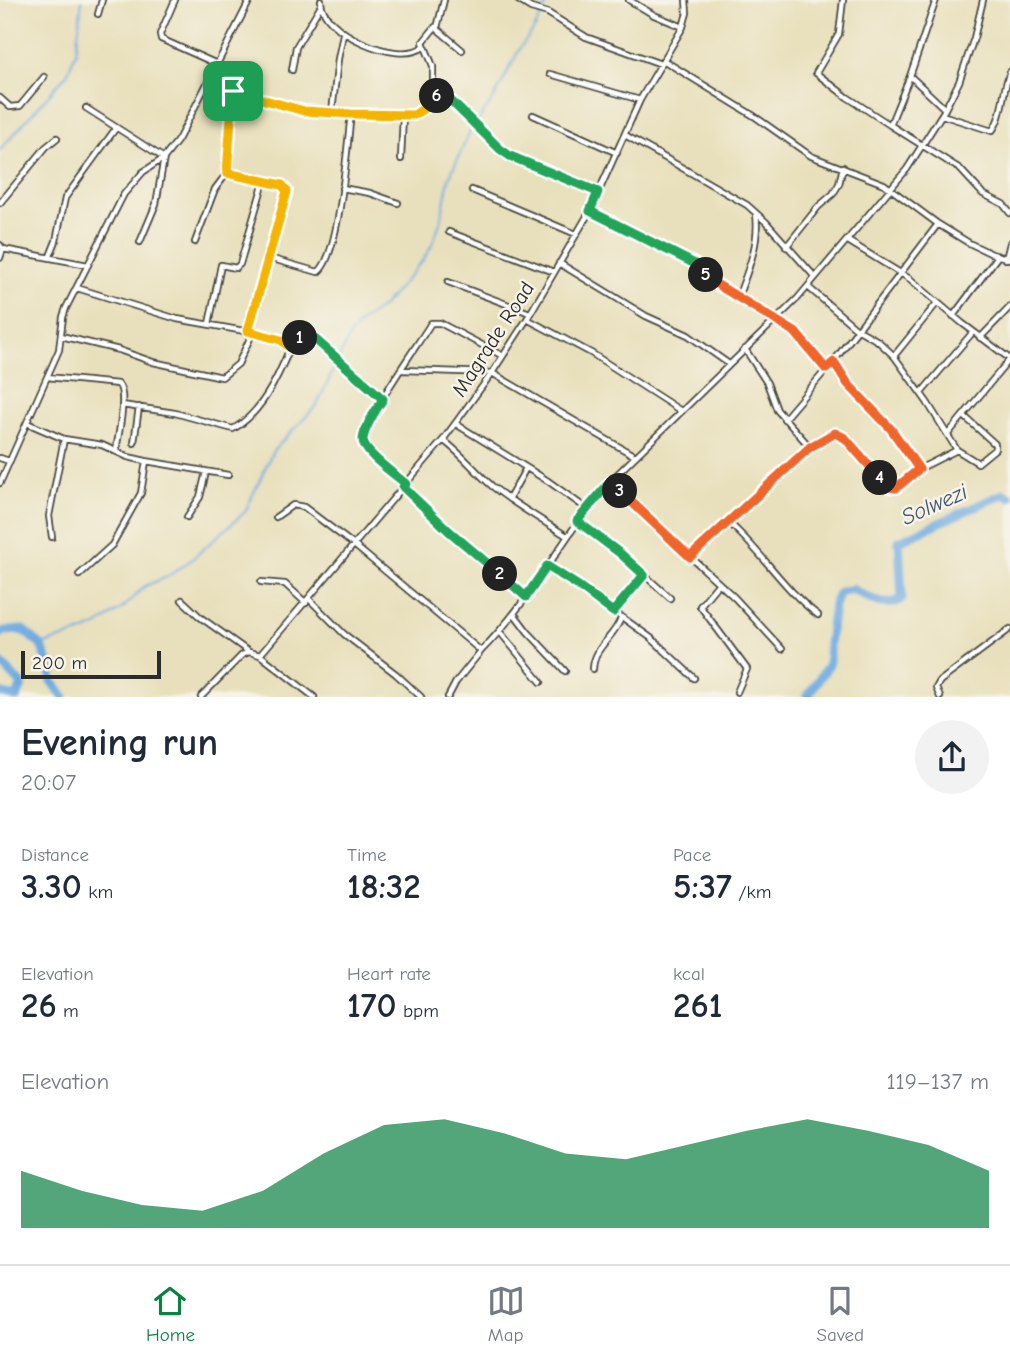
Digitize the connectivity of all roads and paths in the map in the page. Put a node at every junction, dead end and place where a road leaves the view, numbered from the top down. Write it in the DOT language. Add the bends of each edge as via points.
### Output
graph roads {
  1 [pos="102,0"];
  2 [pos="175,0"];
  3 [pos="250,0"];
  4 [pos="444,0"];
  5 [pos="519,0"];
  6 [pos="629,0"];
  7 [pos="686,0"];
  8 [pos="843,0"];
  9 [pos="936,0"];
  10 [pos="983,0"];
  11 [pos="321,3"];
  12 [pos="98,14"];
  13 [pos="683,27"];
  14 [pos="437,28"];
  15 [pos="343,34"];
  16 [pos="423,47"];
  17 [pos="461,50"];
  18 [pos="662,62"];
  19 [pos="218,64"];
  20 [pos="292,70"];
  21 [pos="1010,72"];
  22 [pos="550,74"];
  23 [pos="911,76"];
  24 [pos="44,77"];
  25 [pos="209,81"];
  26 [pos="233,91"];
  27 [pos="441,91"];
  28 [pos="0,98"];
  29 [pos="640,100"];
  30 [pos="86,108"];
  31 [pos="945,109"];
  32 [pos="332,113"];
  33 [pos="351,114"];
  34 [pos="403,115"];
  35 [pos="533,115"];
  36 [pos="942,115"];
  37 [pos="890,125"];
  38 [pos="116,128"];
  39 [pos="625,135"];
  40 [pos="57,138"];
  41 [pos="923,145"];
  42 [pos="617,153"];
  43 [pos="164,158"];
  44 [pos="401,159"];
  45 [pos="843,167"];
  46 [pos="227,173"];
  47 [pos="264,181"];
  48 [pos="342,188"];
  49 [pos="891,189"];
  50 [pos="472,190"];
  51 [pos="598,192"];
  52 [pos="0,203"];
  53 [pos="398,203"];
  54 [pos="590,211"];
  55 [pos="756,213"];
  56 [pos="1010,213"];
  57 [pos="937,224"];
  58 [pos="449,232"];
  59 [pos="576,234"];
  60 [pos="140,242"];
  61 [pos="195,242"];
  62 [pos="848,242"];
  63 [pos="1010,243"];
  64 [pos="1,247"];
  65 [pos="786,247"];
  66 [pos="50,256"];
  67 [pos="998,256"];
  68 [pos="0,258"];
  69 [pos="269,258"];
  70 [pos="1008,259"];
  71 [pos="559,263"];
  72 [pos="89,265"];
  73 [pos="554,272"];
  74 [pos="899,273"];
  75 [pos="814,276"];
  76 [pos="448,282"];
  77 [pos="808,286"];
  78 [pos="77,288"];
  79 [pos="738,297"];
  80 [pos="937,303"];
  81 [pos="1010,307"];
  82 [pos="528,316"];
  83 [pos="953,316"];
  84 [pos="776,320"];
  85 [pos="209,324"];
  86 [pos="857,329"];
  87 [pos="251,331"];
  88 [pos="973,332"];
  89 [pos="61,336"];
  90 [pos="980,338"];
  91 [pos="290,348"];
  92 [pos="745,349"];
  93 [pos="503,356"];
  94 [pos="894,356"];
  95 [pos="1010,359"];
  96 [pos="834,362"];
  97 [pos="729,364"];
  98 [pos="826,369"];
  99 [pos="402,370"];
  100 [pos="492,373"];
  101 [pos="47,377"];
  102 [pos="920,393"];
  103 [pos="383,399"];
  104 [pos="122,405"];
  105 [pos="139,407"];
  106 [pos="681,411"];
  107 [pos="964,416"];
  108 [pos="784,419"];
  109 [pos="27,423"];
  110 [pos="456,424"];
  111 [pos="948,434"];
  112 [pos="65,439"];
  113 [pos="443,440"];
  114 [pos="134,443"];
  115 [pos="810,447"];
  116 [pos="957,450"];
  117 [pos="116,451"];
  118 [pos="635,456"];
  119 [pos="0,458"];
  120 [pos="9,461"];
  121 [pos="146,461"];
  122 [pos="526,468"];
  123 [pos="919,469"];
  124 [pos="206,472"];
  125 [pos="228,475"];
  126 [pos="610,482"];
  127 [pos="0,484"];
  128 [pos="405,485"];
  129 [pos="509,499"];
  130 [pos="587,509"];
  131 [pos="187,517"];
  132 [pos="276,517"];
  133 [pos="577,521"];
  134 [pos="728,522"];
  135 [pos="567,536"];
  136 [pos="52,537"];
  137 [pos="354,545"];
  138 [pos="690,557"];
  139 [pos="547,566"];
  140 [pos="79,575"];
  141 [pos="644,575"];
  142 [pos="261,582"];
  143 [pos="719,583"];
  144 [pos="526,597"];
  145 [pos="670,598"];
  146 [pos="182,600"];
  147 [pos="308,601"];
  148 [pos="613,612"];
  149 [pos="514,615"];
  150 [pos="818,615"];
  151 [pos="621,618"];
  152 [pos="1010,629"];
  153 [pos="500,632"];
  154 [pos="782,649"];
  155 [pos="481,651"];
  156 [pos="248,652"];
  157 [pos="260,655"];
  158 [pos="593,669"];
  159 [pos="565,671"];
  160 [pos="694,678"];
  161 [pos="541,682"];
  162 [pos="737,692"];
  163 [pos="201,697"];
  164 [pos="314,697"];
  165 [pos="421,697"];
  166 [pos="448,697"];
  167 [pos="940,697"];
  1 -- 12 [label="street"];
  2 -- 19 [label="street" via="161,39"];
  3 -- 19 [label="street"];
  4 -- 14 [label="street"];
  5 -- 18 [label="street" via="586,37"];
  6 -- 13 [label="street"];
  7 -- 13 [label="street, Magrade Road"];
  8 -- 37 [label="street" via="839,34 816,73"];
  9 -- 23 [label="street"];
  10 -- 31 [label="street" via="968,59"];
  11 -- 15 [label="street"];
  11 -- 20 [label="street" via="296,47"];
  13 -- 18 [label="street, Magrade Road"];
  14 -- 16 [label="street" via="425,37"];
  14 -- 17 [label="street"];
  15 -- 16 [label="street" via="397,53 414,53"];
  15 -- 32 [label="street"];
  16 -- 27 [label="street" via="431,60 433,81"];
  18 -- 29 [label="street, Magrade Road"];
  18 -- 45 [label="street" via="811,156"];
  19 -- 25 [label="street"];
  21 -- 36 [label="street" via="992,131"];
  22 -- 29 [label="street"];
  23 -- 31 [label="street"];
  23 -- 37 [label="street"];
  24 -- 28 [label="street" via="20,106 10,107"];
  25 -- 26 [label="street"];
  25 -- 43 [label="street"];
  26 -- 32 [label="street" via="304,111"];
  26 -- 46 [label="street"];
  27 -- 34 [label="street" via="420,112"];
  27 -- 51 [label="street" via="510,156"];
  29 -- 39 [label="street, Magrade Road"];
  30 -- 38 [label="street"];
  31 -- 36 [label="street"];
  32 -- 33 [label="street"];
  33 -- 34 [label="street"];
  33 -- 48 [label="street"];
  34 -- 44 [label="street"];
  35 -- 42 [label="street"];
  36 -- 41 [label="street"];
  37 -- 41 [label="street"];
  38 -- 43 [label="street"];
  38 -- 66 [label="street" via="65,198"];
  39 -- 42 [label="street, Magrade Road"];
  39 -- 55 [label="street"];
  40 -- 52 [label="street"];
  41 -- 49 [label="street"];
  41 -- 56 [label="street" via="960,169 983,194"];
  42 -- 51 [label="street, Magrade Road"];
  43 -- 60 [label="street" via="156,204"];
  43 -- 72 [label="street" via="143,172 124,194"];
  45 -- 49 [label="street"];
  45 -- 65 [label="street" via="833,194"];
  46 -- 47 [label="street"];
  46 -- 61 [label="street" via="215,189"];
  47 -- 69 [label="street" via="282,185 287,191"];
  47 -- 85 [label="street" via="240,264 236,268 221,265"];
  48 -- 53 [label="street"];
  48 -- 69 [label="street" via="330,253 322,269 312,271"];
  49 -- 57 [label="street"];
  49 -- 62 [label="street"];
  50 -- 59 [label="street"];
  51 -- 54 [label="street, Magrade Road"];
  54 -- 59 [label="street, Magrade Road"];
  54 -- 79 [label="street" via="695,264"];
  55 -- 65 [label="street"];
  55 -- 79 [label="street" via="758,230"];
  57 -- 67 [label="street"];
  57 -- 74 [label="street"];
  58 -- 73 [label="street"];
  59 -- 71 [label="street, Magrade Road"];
  62 -- 74 [label="street"];
  62 -- 75 [label="street"];
  63 -- 70 [label="street"];
  64 -- 66 [label="street"];
  64 -- 68 [label="street"];
  65 -- 75 [label="street"];
  66 -- 72 [label="street"];
  67 -- 70 [label="street"];
  67 -- 83 [label="street"];
  69 -- 87 [label="street"];
  71 -- 73 [label="street, Magrade Road"];
  71 -- 97 [label="street" via="646,316 688,335"];
  72 -- 78 [label="street"];
  73 -- 82 [label="street, Magrade Road"];
  74 -- 80 [label="street"];
  74 -- 86 [label="street"];
  75 -- 77 [label="street"];
  76 -- 82 [label="street"];
  77 -- 84 [label="street"];
  77 -- 86 [label="street"];
  78 -- 85 [label="street" via="177,319"];
  78 -- 89 [label="street" via="62,317"];
  79 -- 84 [label="street"];
  80 -- 83 [label="street"];
  80 -- 94 [label="street"];
  81 -- 90 [label="street"];
  82 -- 93 [label="street, Magrade Road"];
  82 -- 106 [label="street"];
  83 -- 88 [label="street"];
  84 -- 92 [label="street"];
  84 -- 98 [label="street" via="800,337"];
  85 -- 87 [label="street"];
  86 -- 94 [label="street"];
  86 -- 96 [label="street"];
  87 -- 89 [label="street" via="238,364 222,377"];
  87 -- 91 [label="street" via="281,340"];
  88 -- 90 [label="street"];
  88 -- 102 [label="street"];
  89 -- 101 [label="street"];
  90 -- 95 [label="street"];
  91 -- 103 [label="street" via="308,333"];
  91 -- 105 [label="street" via="264,398 236,428"];
  92 -- 97 [label="street"];
  92 -- 108 [label="street"];
  93 -- 99 [label="street" via="433,322"];
  93 -- 100 [label="street, Magrade Road"];
  94 -- 102 [label="street"];
  95 -- 107 [label="street"];
  96 -- 98 [label="street"];
  96 -- 123 [label="street"];
  97 -- 106 [label="street"];
  98 -- 108 [label="street"];
  99 -- 100 [label="street"];
  99 -- 103 [label="street"];
  100 -- 110 [label="street, Magrade Road"];
  100 -- 118 [label="street"];
  101 -- 104 [label="street" via="118,384 123,390"];
  101 -- 109 [label="street"];
  102 -- 111 [label="street"];
  103 -- 128 [label="street" via="363,443"];
  104 -- 105 [label="street"];
  104 -- 117 [label="street"];
  105 -- 114 [label="street"];
  106 -- 118 [label="street"];
  107 -- 111 [label="street"];
  107 -- 116 [label="street" via="996,447 978,463"];
  108 -- 115 [label="street"];
  109 -- 112 [label="street"];
  109 -- 120 [label="street"];
  110 -- 113 [label="street, Magrade Road"];
  110 -- 122 [label="street"];
  111 -- 116 [label="street"];
  112 -- 117 [label="street"];
  112 -- 136 [label="street" via="49,516"];
  113 -- 128 [label="street, Magrade Road"];
  113 -- 129 [label="street"];
  115 -- 123 [label="street" via="840,434 892,489"];
  115 -- 134 [label="street"];
  116 -- 123 [label="street"];
  117 -- 121 [label="street"];
  118 -- 126 [label="street"];
  119 -- 120 [label="street"];
  120 -- 127 [label="street"];
  121 -- 124 [label="street"];
  121 -- 140 [label="street" via="141,493 112,545"];
  122 -- 129 [label="street"];
  122 -- 130 [label="street"];
  124 -- 125 [label="street"];
  124 -- 131 [label="street" via="200,497"];
  126 -- 130 [label="street"];
  126 -- 138 [label="street"];
  128 -- 137 [label="street, Magrade Road"];
  128 -- 144 [label="street" via="441,524"];
  129 -- 135 [label="street"];
  130 -- 133 [label="street"];
  132 -- 137 [label="street" via="293,505 304,507"];
  133 -- 135 [label="street"];
  133 -- 141 [label="street"];
  134 -- 138 [label="street"];
  134 -- 150 [label="street"];
  135 -- 139 [label="street"];
  137 -- 147 [label="street, Magrade Road"];
  137 -- 155 [label="street"];
  138 -- 143 [label="street"];
  139 -- 144 [label="street"];
  139 -- 148 [label="street"];
  141 -- 145 [label="street"];
  141 -- 148 [label="street"];
  142 -- 147 [label="street" via="285,584"];
  143 -- 154 [label="street"];
  143 -- 162 [label="street" via="701,606 747,669"];
  144 -- 149 [label="street"];
  146 -- 156 [label="street"];
  147 -- 157 [label="street, Magrade Road"];
  147 -- 165 [label="street"];
  148 -- 151 [label="street"];
  149 -- 153 [label="street"];
  149 -- 159 [label="street"];
  151 -- 158 [label="street" via="595,653"];
  151 -- 160 [label="street" via="651,638"];
  152 -- 167 [label="street" via="940,681 936,688"];
  153 -- 155 [label="street"];
  153 -- 161 [label="street"];
  155 -- 166 [label="street"];
  156 -- 157 [label="street"];
  156 -- 163 [label="street"];
  157 -- 164 [label="street"];
}
